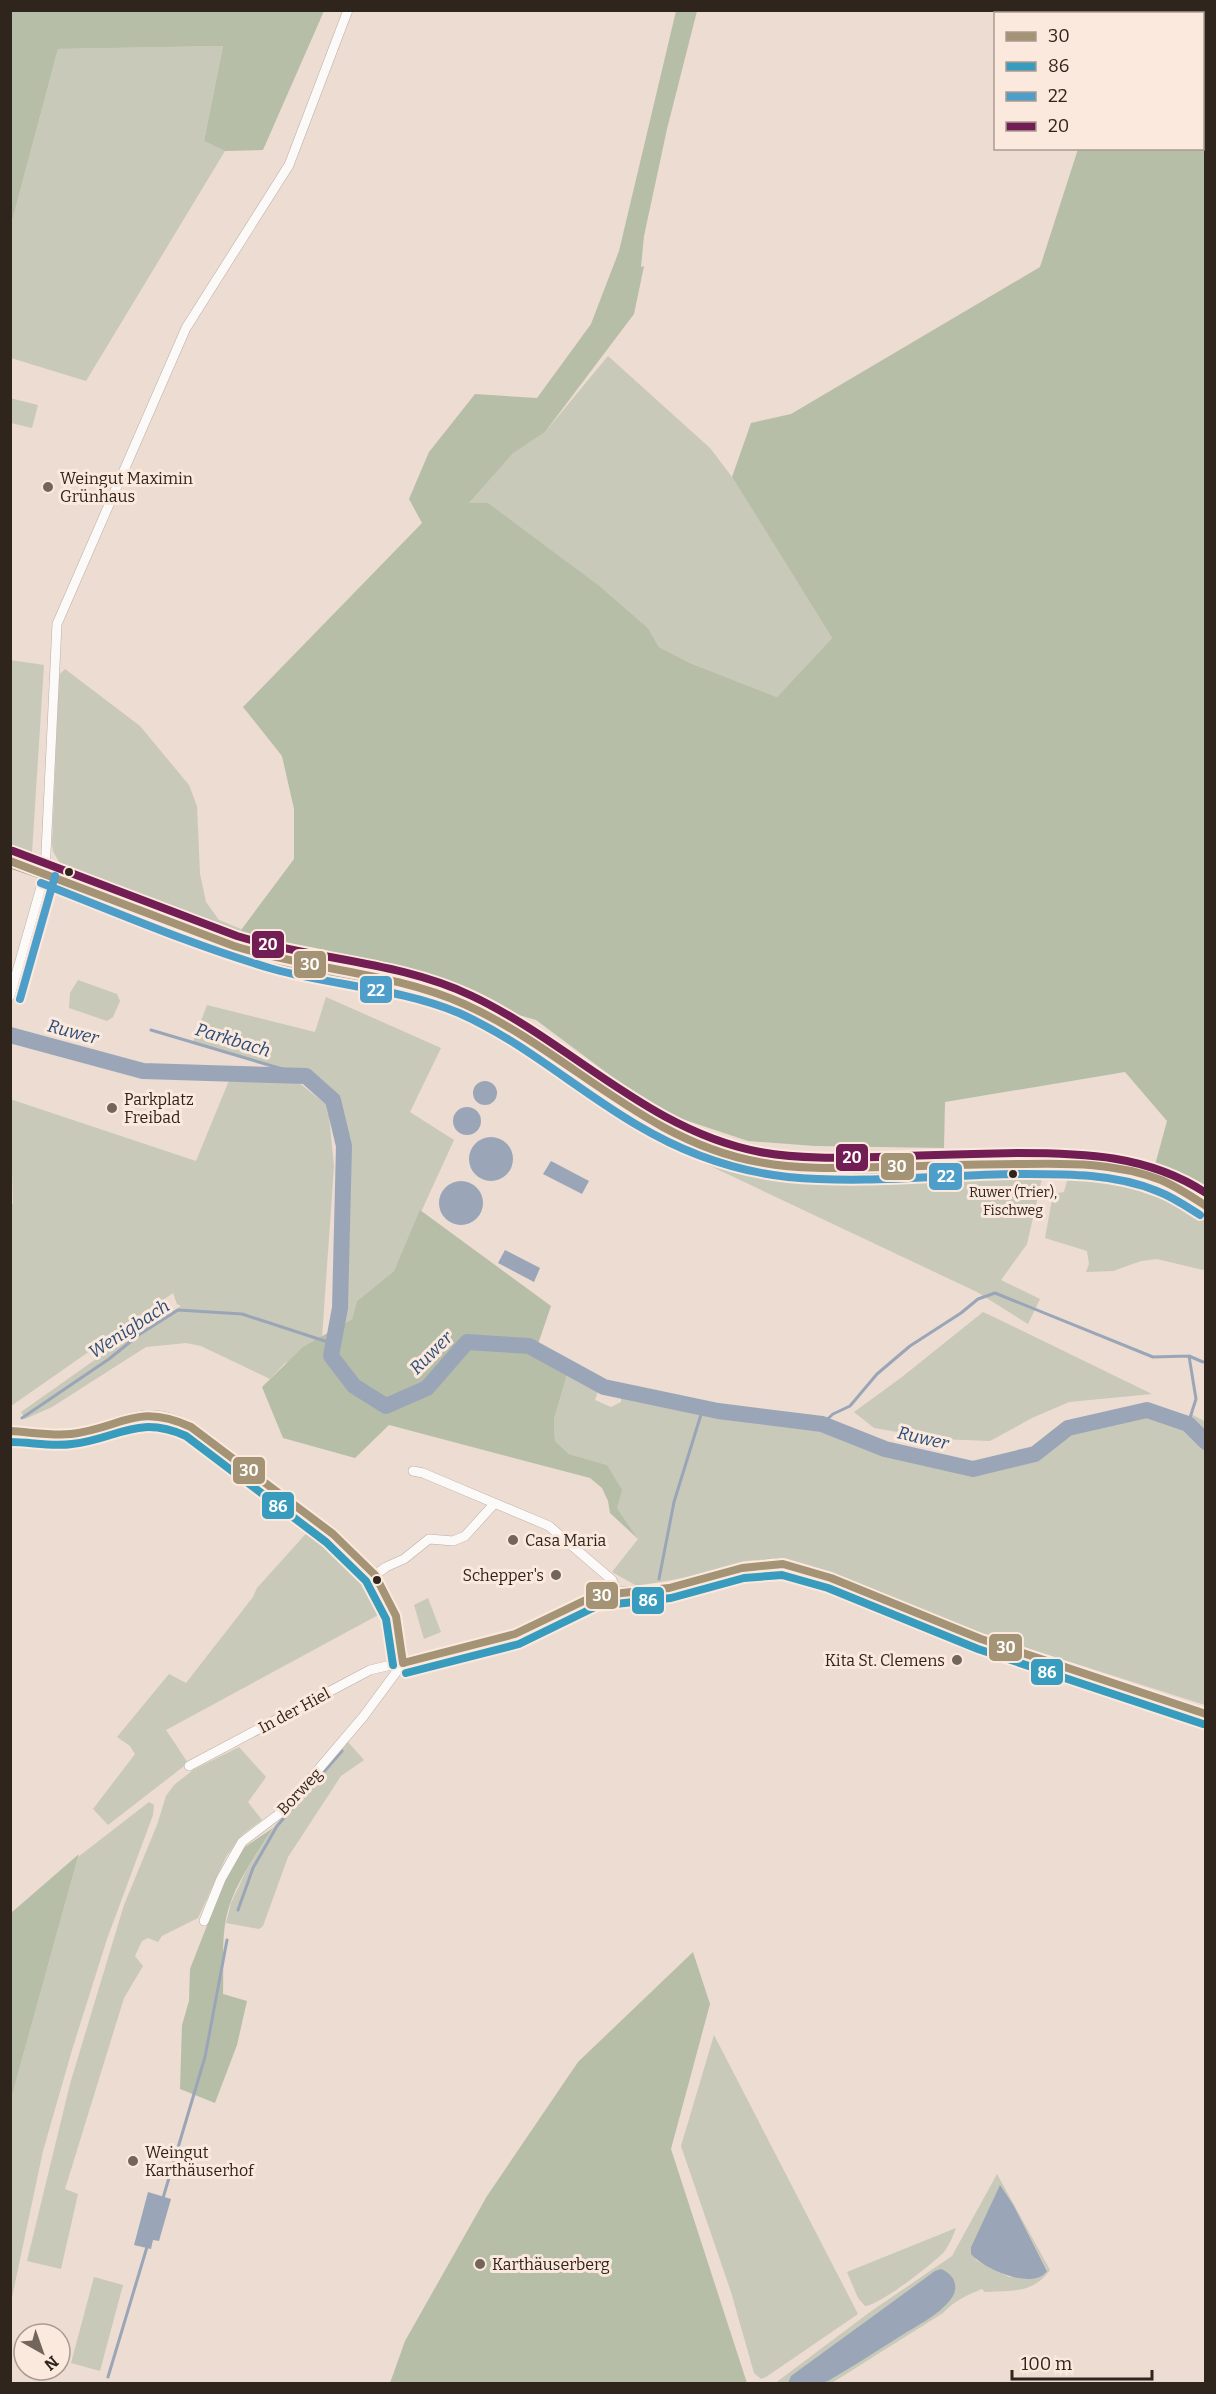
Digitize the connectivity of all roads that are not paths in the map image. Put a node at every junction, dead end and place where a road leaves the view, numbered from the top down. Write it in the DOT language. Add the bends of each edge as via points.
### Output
graph roads {
  1 [pos="348,10"];
  2 [pos="10,861"];
  3 [pos="45,873"];
  4 [pos="10,996"];
  5 [pos="1206,1206"];
  6 [pos="10,1431"];
  7 [pos="413,1471"];
  8 [pos="494,1504"];
  9 [pos="375,1575"];
  10 [pos="617,1592"];
  11 [pos="403,1663"];
  12 [pos="1206,1714"];
  13 [pos="189,1766"];
  14 [pos="204,1921"];
  1 -- 3 [label="street" via="289,165 186,328 57,624"];
  2 -- 3 [label="main road"];
  3 -- 4 [label="street"];
  3 -- 5 [label="main road" via="241,948 461,1003 526,1038 644,1118 733,1156 824,1169 1076,1163 1161,1179"];
  6 -- 9 [label="street" via="72,1434 135,1416 174,1419 191,1427 333,1534"];
  7 -- 8 [label="street"];
  8 -- 9 [label="street" via="465,1536 429,1539"];
  8 -- 10 [label="street" via="549,1526 612,1580"];
  9 -- 11 [label="street" via="396,1616"];
  10 -- 11 [label="street, In der Hiel" via="585,1599 515,1634"];
  10 -- 12 [label="street, In der Hiel" via="669,1588 773,1563 794,1566 981,1639"];
  11 -- 13 [label="street, In der Hiel" via="370,1670"];
  11 -- 14 [label="street, Borweg" via="283,1811 242,1842 220,1879"];
}
